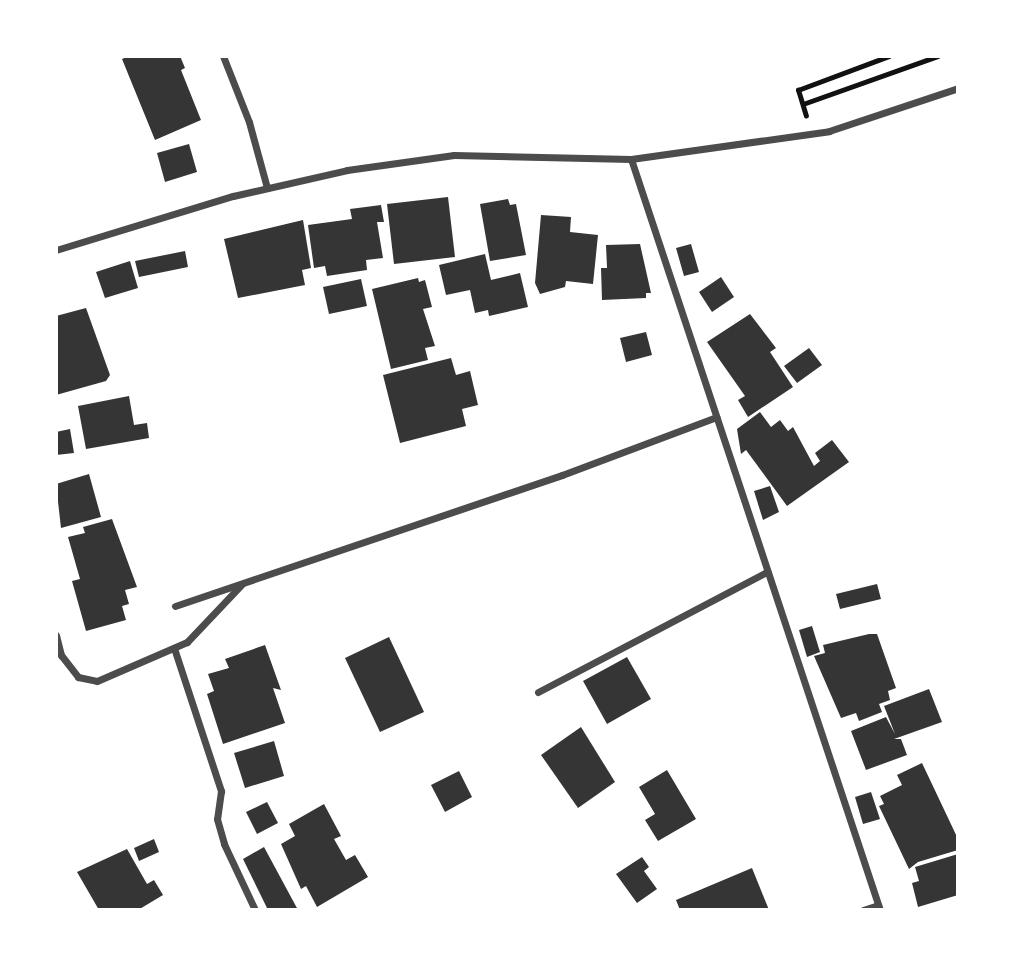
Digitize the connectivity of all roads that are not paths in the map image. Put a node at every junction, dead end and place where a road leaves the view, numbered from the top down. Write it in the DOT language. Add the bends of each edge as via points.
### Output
graph roads {
  1 [pos="223,56"];
  2 [pos="958,88"];
  3 [pos="631,159"];
  4 [pos="267,188"];
  5 [pos="56,250"];
  6 [pos="716,417"];
  7 [pos="767,572"];
  8 [pos="242,584"];
  9 [pos="174,606"];
  10 [pos="56,635"];
  11 [pos="174,648"];
  12 [pos="538,692"];
  13 [pos="879,907"];
  14 [pos="255,910"];
  15 [pos="863,910"];
  1 -- 4 [label="street" via="249,122"];
  2 -- 3 [label="street" via="811,134"];
  3 -- 4 [label="street" via="454,155 347,170"];
  3 -- 6 [label="street"];
  4 -- 5 [label="street"];
  6 -- 7 [label="street"];
  6 -- 8 [label="street"];
  7 -- 12 [label="street"];
  7 -- 13 [label="street"];
  8 -- 9 [label="street"];
  8 -- 11 [label="street" via="187,642"];
  10 -- 11 [label="street" via="61,655 88,683"];
  11 -- 14 [label="street" via="220,791 217,820 224,844"];
  13 -- 15 [label="street"];
}
